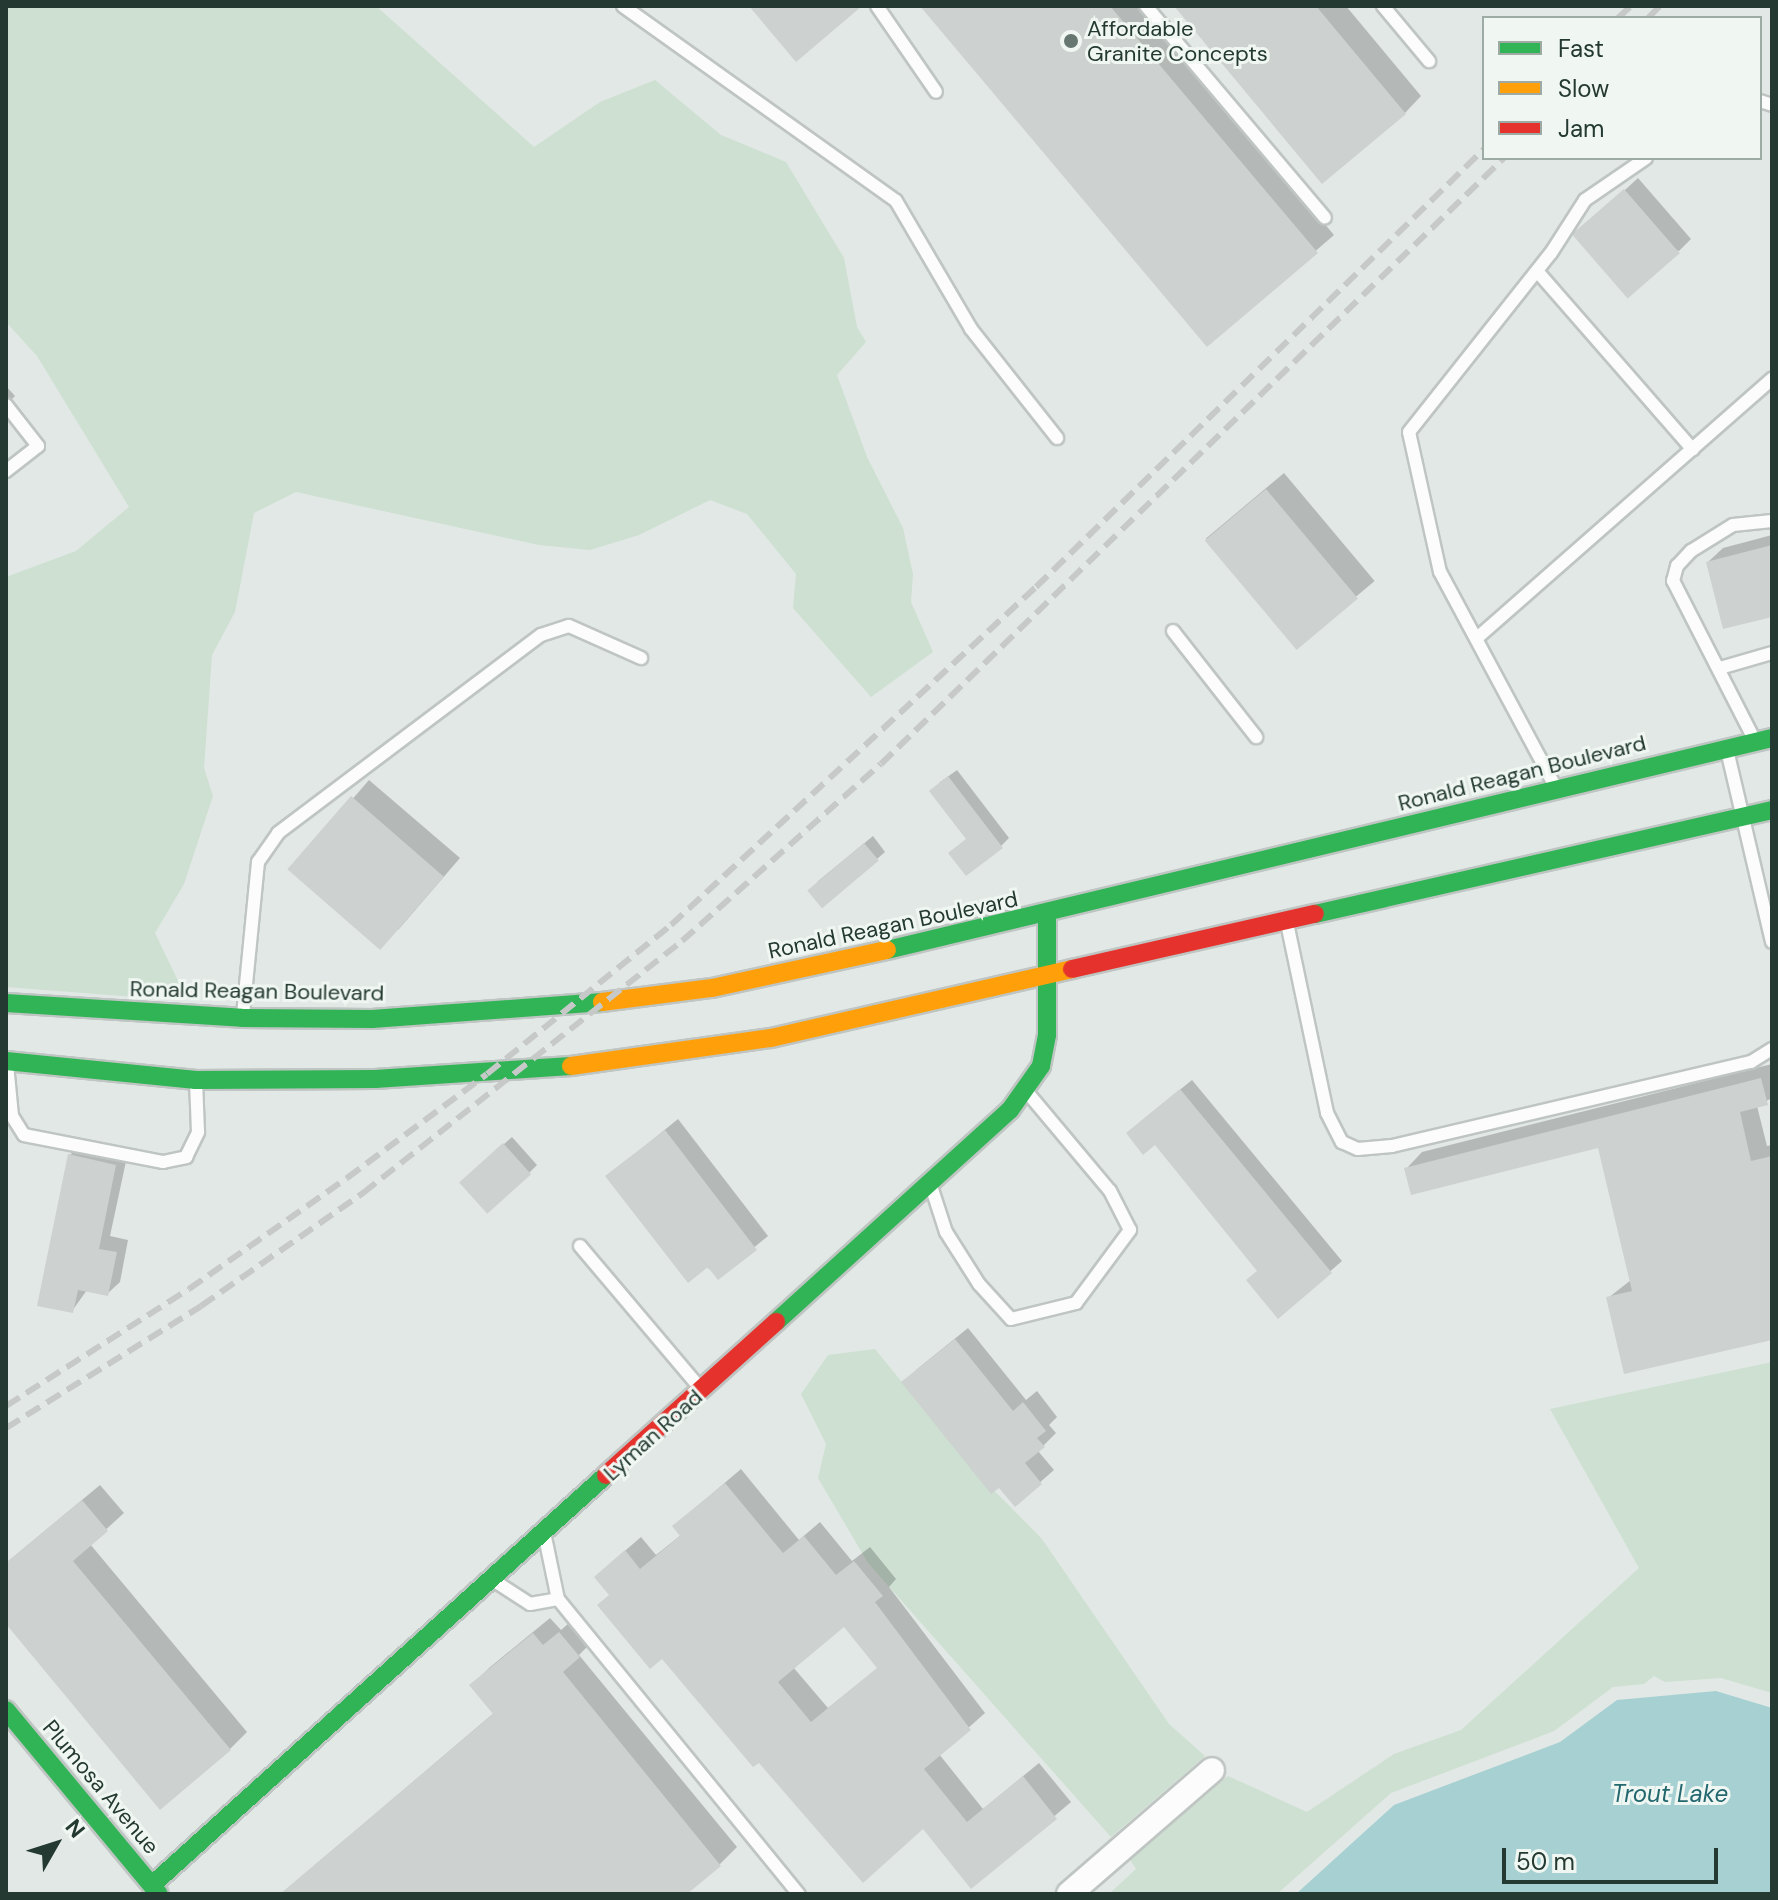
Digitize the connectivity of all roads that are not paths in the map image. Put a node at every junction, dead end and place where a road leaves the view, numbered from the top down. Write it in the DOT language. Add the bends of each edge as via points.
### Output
graph roads {
  1 [pos="623,6"];
  2 [pos="877,6"];
  3 [pos="1146,6"];
  4 [pos="1383,6"];
  5 [pos="1429,61"];
  6 [pos="936,92"];
  7 [pos="1643,160"];
  8 [pos="1325,218"];
  9 [pos="1537,271"];
  10 [pos="1772,379"];
  11 [pos="6,405"];
  12 [pos="1057,438"];
  13 [pos="1693,450"];
  14 [pos="6,471"];
  15 [pos="1772,521"];
  16 [pos="1173,631"];
  17 [pos="1477,638"];
  18 [pos="1772,653"];
  19 [pos="641,658"];
  20 [pos="1720,668"];
  21 [pos="1256,737"];
  22 [pos="1764,740"];
  23 [pos="1726,749"];
  24 [pos="1556,788"];
  25 [pos="1772,810"];
  26 [pos="1742,817"];
  27 [pos="1047,916"];
  28 [pos="1286,920"];
  29 [pos="1772,942"];
  30 [pos="1048,977"];
  31 [pos="6,1003"];
  32 [pos="242,1018"];
  33 [pos="1772,1049"];
  34 [pos="6,1061"];
  35 [pos="196,1080"];
  36 [pos="1025,1089"];
  37 [pos="930,1183"];
  38 [pos="580,1246"];
  39 [pos="702,1390"];
  40 [pos="544,1534"];
  41 [pos="493,1580"];
  42 [pos="558,1599"];
  43 [pos="6,1710"];
  44 [pos="1212,1770"];
  45 [pos="151,1891"];
  46 [pos="799,1894"];
  47 [pos="1069,1894"];
  1 -- 12 [label="lane" via="896,201 971,329"];
  2 -- 6 [label="lane"];
  3 -- 8 [label="lane"];
  4 -- 5 [label="lane"];
  7 -- 9 [label="lane" via="1585,200"];
  9 -- 13 [label="lane"];
  9 -- 17 [label="lane" via="1409,432 1440,572"];
  10 -- 13 [label="lane"];
  11 -- 14 [label="lane" via="38,446"];
  13 -- 17 [label="lane"];
  15 -- 20 [label="lane" via="1733,525 1677,566 1673,581"];
  16 -- 21 [label="lane"];
  17 -- 24 [label="lane"];
  18 -- 20 [label="lane"];
  19 -- 32 [label="lane" via="569,626 541,635 278,833 258,862"];
  20 -- 22 [label="lane"];
  22 -- 23 [label="main road, Ronald Reagan Boulevard"];
  23 -- 24 [label="main road, Ronald Reagan Boulevard"];
  23 -- 26 [label="lane"];
  24 -- 27 [label="main road, Ronald Reagan Boulevard"];
  25 -- 26 [label="main road"];
  26 -- 28 [label="main road"];
  26 -- 29 [label="lane"];
  27 -- 30 [label="main road, Lyman Road"];
  27 -- 32 [label="main road, Ronald Reagan Boulevard" via="712,988 573,1006 372,1019"];
  28 -- 30 [label="main road"];
  28 -- 33 [label="lane" via="1327,1113 1342,1142 1358,1149 1392,1146 1751,1062"];
  30 -- 35 [label="main road" via="771,1038 521,1073"];
  30 -- 36 [label="main road, Lyman Road" via="1041,1066"];
  31 -- 32 [label="main road, Ronald Reagan Boulevard"];
  34 -- 35 [label="main road"];
  34 -- 35 [label="lane" via="12,1116 24,1135 163,1162 186,1157 198,1132"];
  36 -- 37 [label="main road, Lyman Road" via="1010,1110"];
  36 -- 37 [label="lane" via="1110,1191 1130,1230 1076,1303 1011,1319 979,1284 946,1232"];
  37 -- 39 [label="main road, Lyman Road"];
  38 -- 39 [label="lane"];
  39 -- 40 [label="main road, Lyman Road"];
  40 -- 41 [label="main road, Lyman Road"];
  40 -- 42 [label="lane"];
  41 -- 42 [label="lane" via="530,1604"];
  41 -- 45 [label="main road, Lyman Road"];
  42 -- 46 [label="lane"];
  43 -- 45 [label="main road, Plumosa Avenue"];
  44 -- 47 [label="street"];
}
